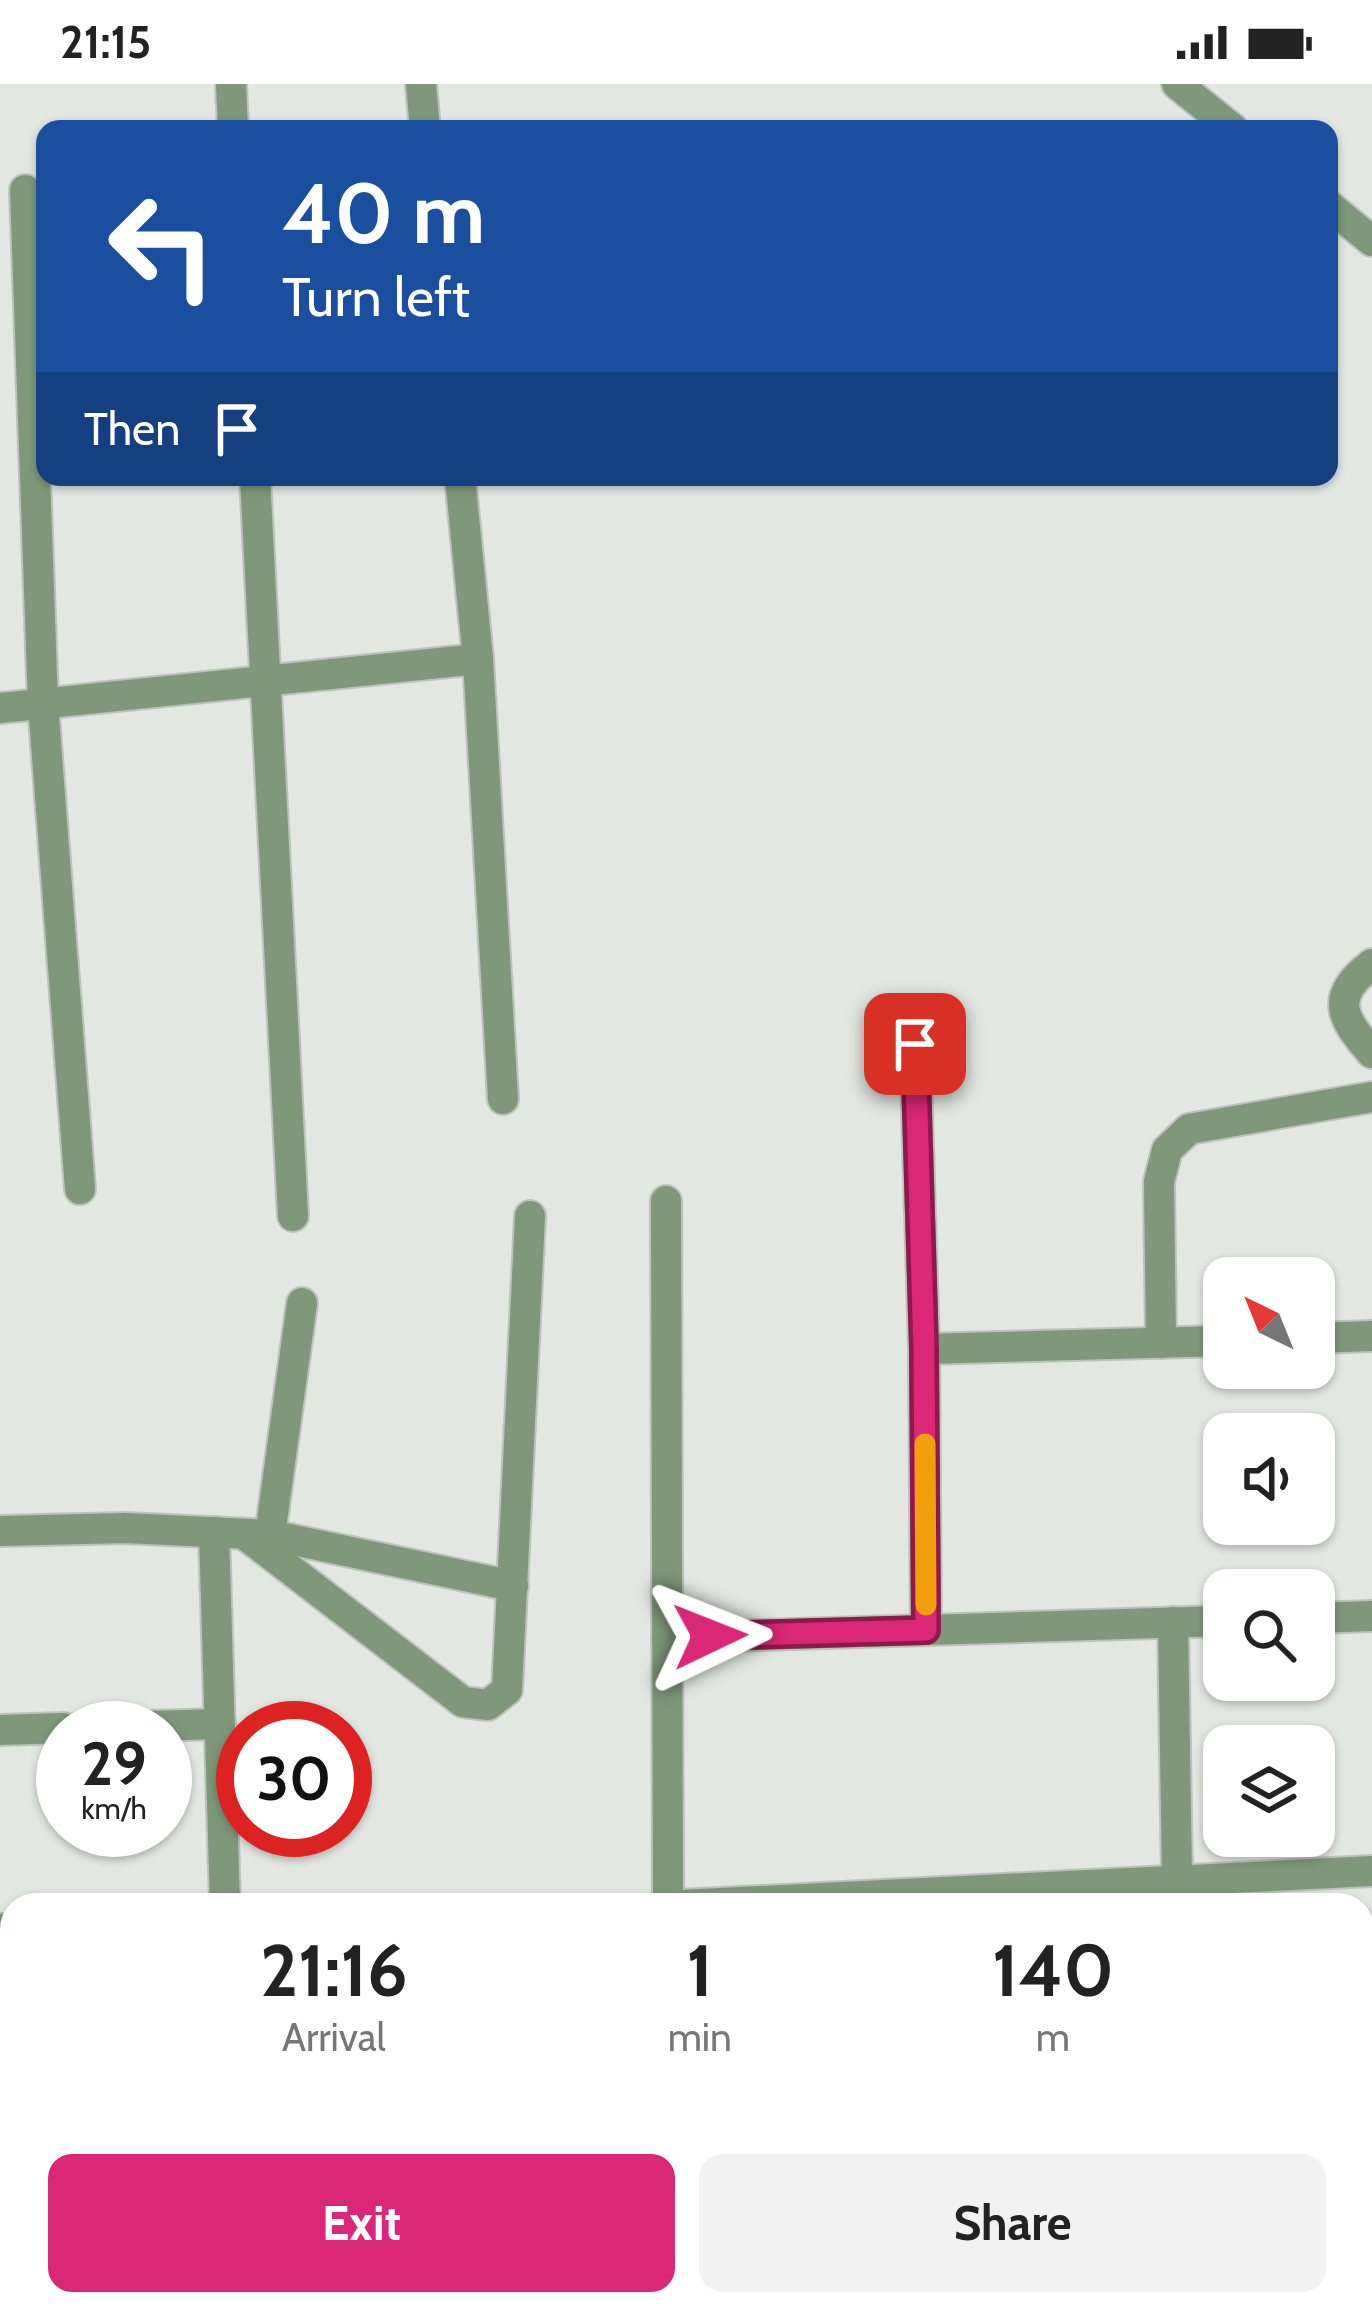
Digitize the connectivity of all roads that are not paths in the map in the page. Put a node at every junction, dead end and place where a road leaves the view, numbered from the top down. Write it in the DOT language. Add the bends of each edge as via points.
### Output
graph roads {
  1 [pos="231,84"];
  2 [pos="421,84"];
  3 [pos="1177,84"];
  4 [pos="233,120"];
  5 [pos="424,120"];
  6 [pos="1222,120"];
  7 [pos="25,190"];
  8 [pos="1338,213"];
  9 [pos="1372,241"];
  10 [pos="256,486"];
  11 [pos="461,486"];
  12 [pos="478,659"];
  13 [pos="268,683"];
  14 [pos="43,704"];
  15 [pos="0,708"];
  16 [pos="1372,964"];
  17 [pos="915,1044"];
  18 [pos="1372,1053"];
  19 [pos="1372,1096"];
  20 [pos="503,1099"];
  21 [pos="80,1189"];
  22 [pos="666,1201"];
  23 [pos="293,1216"];
  24 [pos="530,1216"];
  25 [pos="302,1303"];
  26 [pos="1372,1336"];
  27 [pos="1335,1337"];
  28 [pos="1203,1341"];
  29 [pos="1161,1342"];
  30 [pos="924,1349"];
  31 [pos="0,1531"];
  32 [pos="243,1534"];
  33 [pos="513,1586"];
  34 [pos="1372,1616"];
  35 [pos="1335,1617"];
  36 [pos="1203,1621"];
  37 [pos="1174,1622"];
  38 [pos="926,1630"];
  39 [pos="667,1638"];
  40 [pos="223,1701"];
  41 [pos="36,1729"];
  42 [pos="0,1730"];
  43 [pos="224,1857"];
  44 [pos="1372,1871"];
  45 [pos="1177,1879"];
  46 [pos="225,1893"];
  47 [pos="668,1893"];
  48 [pos="1010,1893"];
  1 -- 4 [label="street"];
  2 -- 5 [label="street"];
  3 -- 6 [label="street"];
  7 -- 14 [label="street"];
  8 -- 9 [label="street"];
  10 -- 13 [label="street"];
  11 -- 12 [label="street"];
  12 -- 13 [label="street"];
  12 -- 20 [label="street"];
  13 -- 14 [label="street"];
  13 -- 23 [label="street"];
  14 -- 15 [label="street"];
  14 -- 21 [label="street"];
  16 -- 18 [label="street" via="1343,998 1345,1020"];
  17 -- 30 [label="street"];
  19 -- 29 [label="street" via="1190,1129 1167,1150 1159,1181"];
  22 -- 39 [label="street"];
  24 -- 33 [label="street"];
  25 -- 32 [label="street"];
  26 -- 27 [label="street"];
  28 -- 29 [label="street"];
  29 -- 30 [label="street"];
  30 -- 38 [label="street"];
  31 -- 32 [label="street"];
  32 -- 33 [label="street"];
  32 -- 33 [label="street" via="463,1702 488,1705 507,1690"];
  32 -- 40 [label="street"];
  34 -- 35 [label="street"];
  36 -- 37 [label="street"];
  37 -- 38 [label="street"];
  37 -- 45 [label="street"];
  38 -- 39 [label="street"];
  39 -- 47 [label="street"];
  41 -- 42 [label="street"];
  43 -- 46 [label="street"];
  44 -- 45 [label="street"];
  45 -- 48 [label="street"];
}
